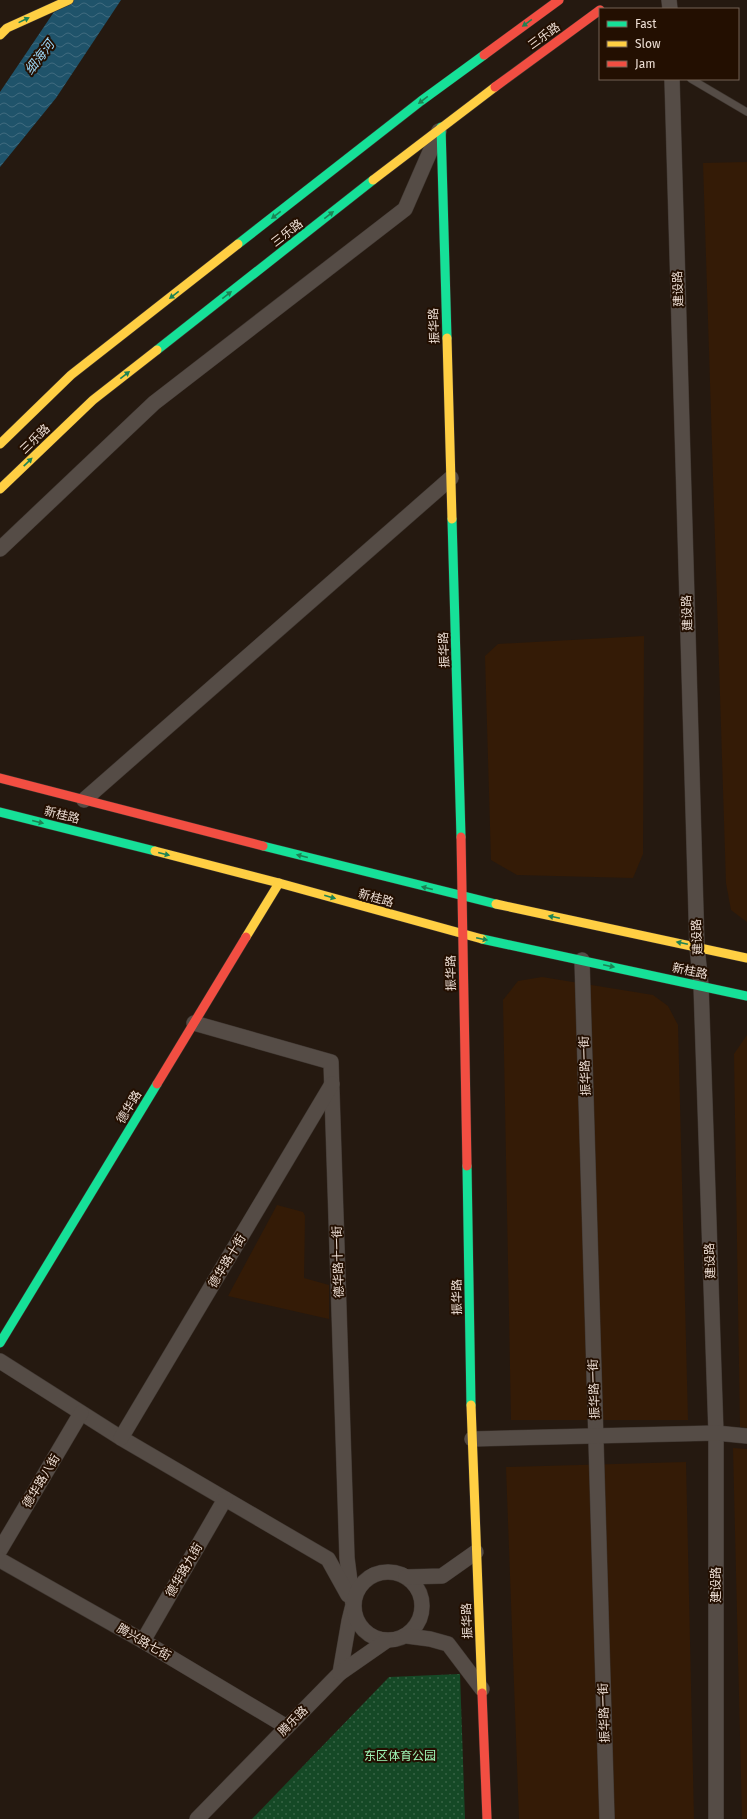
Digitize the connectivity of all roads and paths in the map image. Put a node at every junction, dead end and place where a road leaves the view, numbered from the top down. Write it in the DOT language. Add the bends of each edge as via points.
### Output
graph roads {
  1 [pos="69,0"];
  2 [pos="559,0"];
  3 [pos="599,11"];
  4 [pos="0,35"];
  5 [pos="672,80"];
  6 [pos="693,80"];
  7 [pos="747,112"];
  8 [pos="441,127"];
  9 [pos="0,444"];
  10 [pos="451,478"];
  11 [pos="0,489"];
  12 [pos="0,549"];
  13 [pos="0,778"];
  14 [pos="84,800"];
  15 [pos="0,812"];
  16 [pos="279,883"];
  17 [pos="463,898"];
  18 [pos="462,935"];
  19 [pos="697,947"];
  20 [pos="747,958"];
  21 [pos="582,960"];
  22 [pos="701,985"];
  23 [pos="747,996"];
  24 [pos="194,1023"];
  25 [pos="332,1084"];
  26 [pos="0,1343"];
  27 [pos="0,1361"];
  28 [pos="81,1413"];
  29 [pos="716,1433"];
  30 [pos="596,1436"];
  31 [pos="747,1436"];
  32 [pos="121,1438"];
  33 [pos="472,1439"];
  34 [pos="225,1499"];
  35 [pos="0,1550"];
  36 [pos="476,1552"];
  37 [pos="0,1560"];
  38 [pos="406,1577"];
  39 [pos="353,1605"];
  40 [pos="407,1636"];
  41 [pos="143,1641"];
  42 [pos="386,1641"];
  43 [pos="340,1673"];
  44 [pos="482,1689"];
  45 [pos="287,1727"];
  46 [pos="197,1819"];
  47 [pos="487,1819"];
  48 [pos="607,1819"];
  49 [pos="716,1819"];
  4 -- 1 [label="street, one-way" via="7,28"];
  2 -- 9 [label="street, 三乐路, one-way" via="421,101 71,376"];
  3 -- 8 [label="street, 三乐路"];
  5 -- 19 [label="street, 建设路"];
  6 -- 7 [label="lane"];
  8 -- 10 [label="street, 振华路"];
  11 -- 8 [label="street, 三乐路, one-way" via="93,400"];
  8 -- 12 [label="street" via="405,209 154,403"];
  10 -- 14 [label="street"];
  10 -- 17 [label="street, 振华路"];
  13 -- 14 [label="street, 新桂路"];
  17 -- 14 [label="street, 新桂路, one-way"];
  15 -- 16 [label="street, 新桂路, one-way"];
  16 -- 18 [label="street, 新桂路, one-way"];
  16 -- 24 [label="street, 德华路"];
  17 -- 18 [label="street, 振华路"];
  19 -- 17 [label="street, 新桂路, one-way"];
  18 -- 21 [label="street, 新桂路, one-way"];
  18 -- 33 [label="street, 振华路"];
  19 -- 20 [label="street, 新桂路"];
  19 -- 22 [label="street, 建设路"];
  21 -- 22 [label="street, 新桂路, one-way"];
  21 -- 30 [label="street, 振华路一街"];
  22 -- 23 [label="street, 新桂路"];
  22 -- 29 [label="street, 建设路"];
  24 -- 25 [label="street, 德华路十一街" via="331,1062"];
  24 -- 26 [label="street, 德华路"];
  25 -- 32 [label="street, 德华路十街"];
  25 -- 39 [label="street, 德华路十一街" via="347,1558"];
  27 -- 28 [label="street"];
  28 -- 32 [label="street"];
  28 -- 35 [label="street, 德华路八街"];
  29 -- 30 [label="street"];
  29 -- 31 [label="street"];
  29 -- 49 [label="street, 建设路"];
  30 -- 33 [label="street"];
  30 -- 48 [label="street, 振华路一街"];
  32 -- 34 [label="street"];
  33 -- 36 [label="street, 振华路"];
  34 -- 39 [label="street" via="328,1559"];
  34 -- 41 [label="street, 德华路九街"];
  36 -- 38 [label="street" via="442,1576"];
  36 -- 44 [label="street, 振华路"];
  37 -- 41 [label="street, 腾兴路七街"];
  38 -- 39 [label="street" via="395,1572 383,1572 372,1576 362,1583"];
  38 -- 40 [label="street" via="415,1585 422,1607 420,1619"];
  39 -- 42 [label="street" via="359,1625 371,1636"];
  39 -- 43 [label="street"];
  40 -- 42 [label="street"];
  40 -- 44 [label="street" via="448,1644"];
  41 -- 45 [label="street, 腾兴路七街"];
  42 -- 43 [label="street, 腾乐路"];
  43 -- 45 [label="street, 腾乐路"];
  44 -- 47 [label="street, 振华路"];
  45 -- 46 [label="street, 腾乐路"];
}
